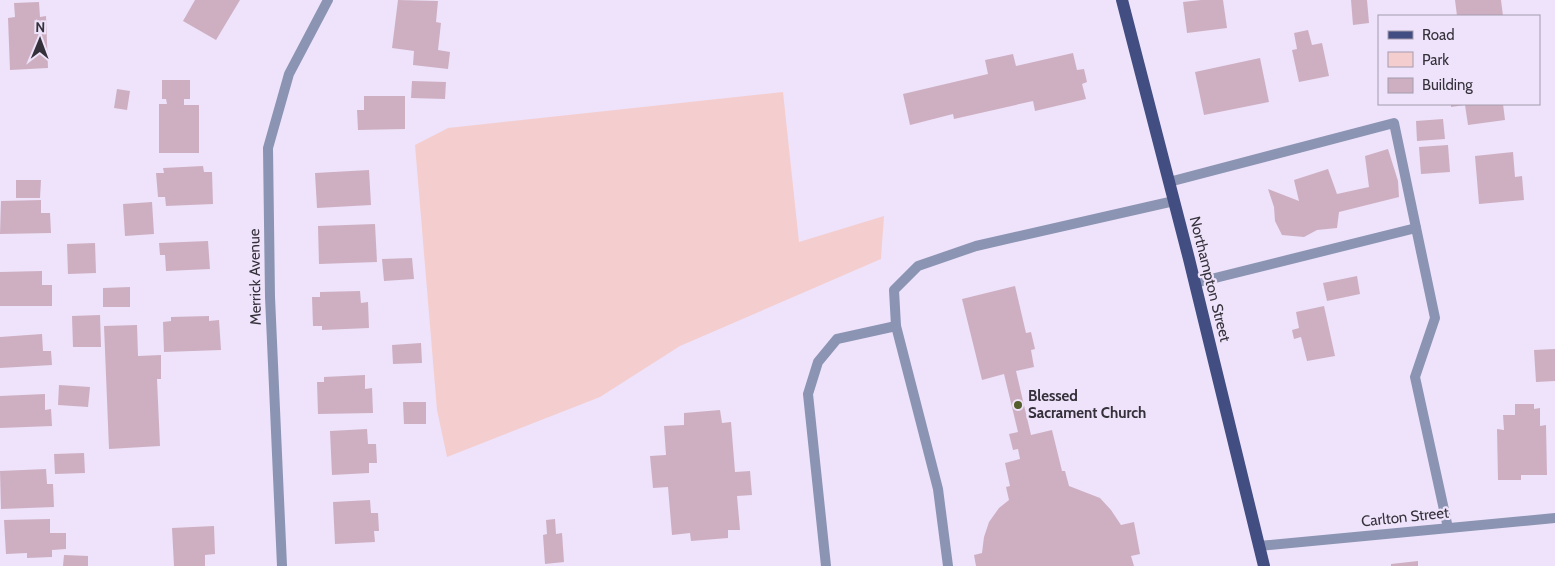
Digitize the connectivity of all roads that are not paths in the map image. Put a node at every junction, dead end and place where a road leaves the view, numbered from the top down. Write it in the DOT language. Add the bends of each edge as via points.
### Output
graph roads {
  1 [pos="328,0"];
  2 [pos="1122,0"];
  3 [pos="1169,182"];
  4 [pos="1174,201"];
  5 [pos="1416,228"];
  6 [pos="1195,283"];
  7 [pos="896,326"];
  8 [pos="1555,518"];
  9 [pos="1448,528"];
  10 [pos="1259,546"];
  11 [pos="282,566"];
  12 [pos="826,566"];
  13 [pos="948,566"];
  14 [pos="1264,566"];
  1 -- 11 [label="street, Merrick Avenue" via="289,74 268,148 270,297"];
  2 -- 3 [label="main road, Northampton Street"];
  3 -- 4 [label="main road, Northampton Street"];
  3 -- 5 [label="street" via="1394,124"];
  4 -- 6 [label="main road, Northampton Street"];
  4 -- 7 [label="street" via="976,246 918,266 894,290"];
  5 -- 6 [label="street"];
  5 -- 9 [label="street" via="1435,318 1415,377"];
  6 -- 10 [label="main road, Northampton Street"];
  7 -- 12 [label="street" via="837,339 818,362 808,394"];
  7 -- 13 [label="street" via="938,490"];
  8 -- 9 [label="street, Carlton Street"];
  9 -- 10 [label="street, Carlton Street"];
  10 -- 14 [label="main road, Northampton Street"];
}
